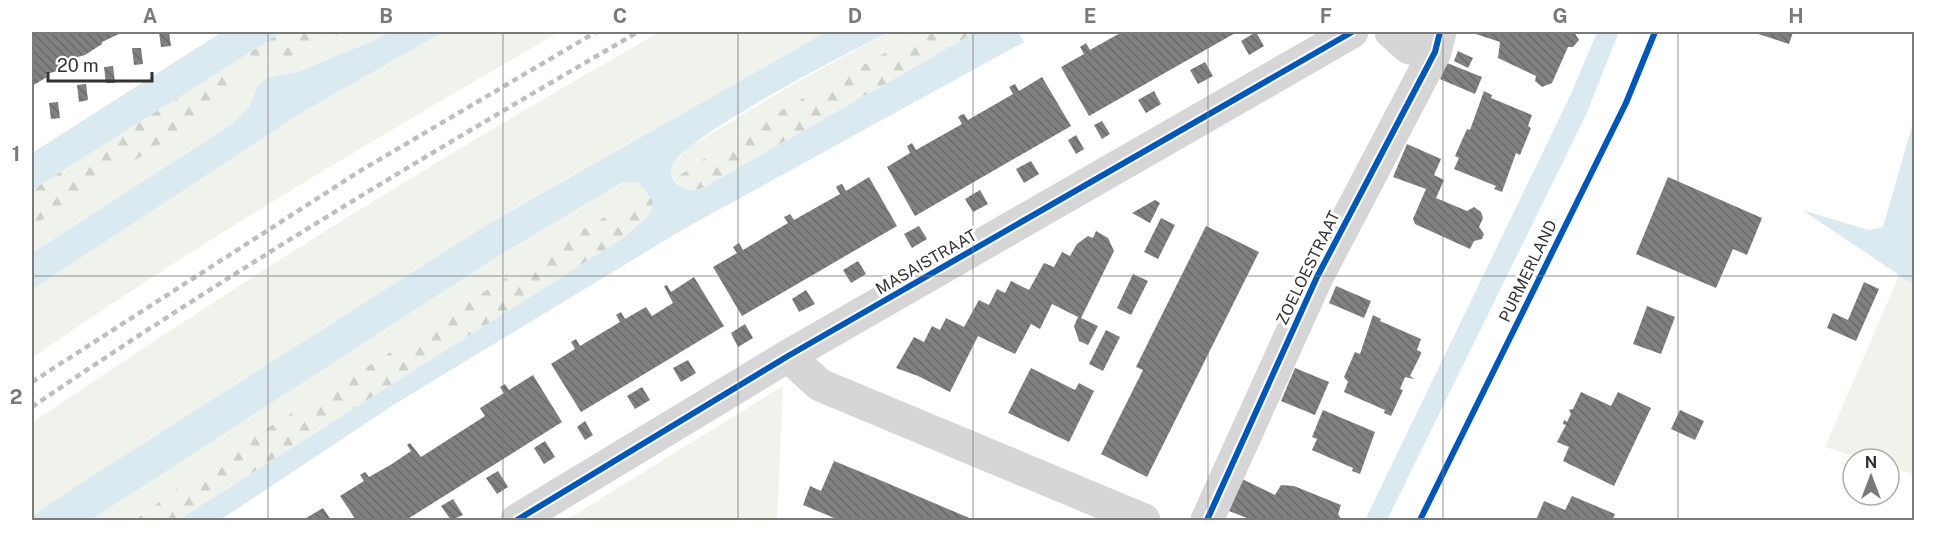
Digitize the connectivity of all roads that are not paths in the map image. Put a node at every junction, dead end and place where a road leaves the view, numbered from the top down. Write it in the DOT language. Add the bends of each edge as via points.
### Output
graph roads {
  1 [pos="1352,32"];
  2 [pos="1391,32"];
  3 [pos="1438,42"];
  4 [pos="788,356"];
  5 [pos="517,520"];
  6 [pos="1144,520"];
  7 [pos="1207,520"];
  1 -- 4 [label="street, MASAISTRAAT"];
  2 -- 3 [label="street" via="1409,48"];
  3 -- 7 [label="street, ZOELOESTRAAT" via="1317,277"];
  4 -- 5 [label="street, MASAISTRAAT"];
  4 -- 6 [label="street" via="820,385"];
}
